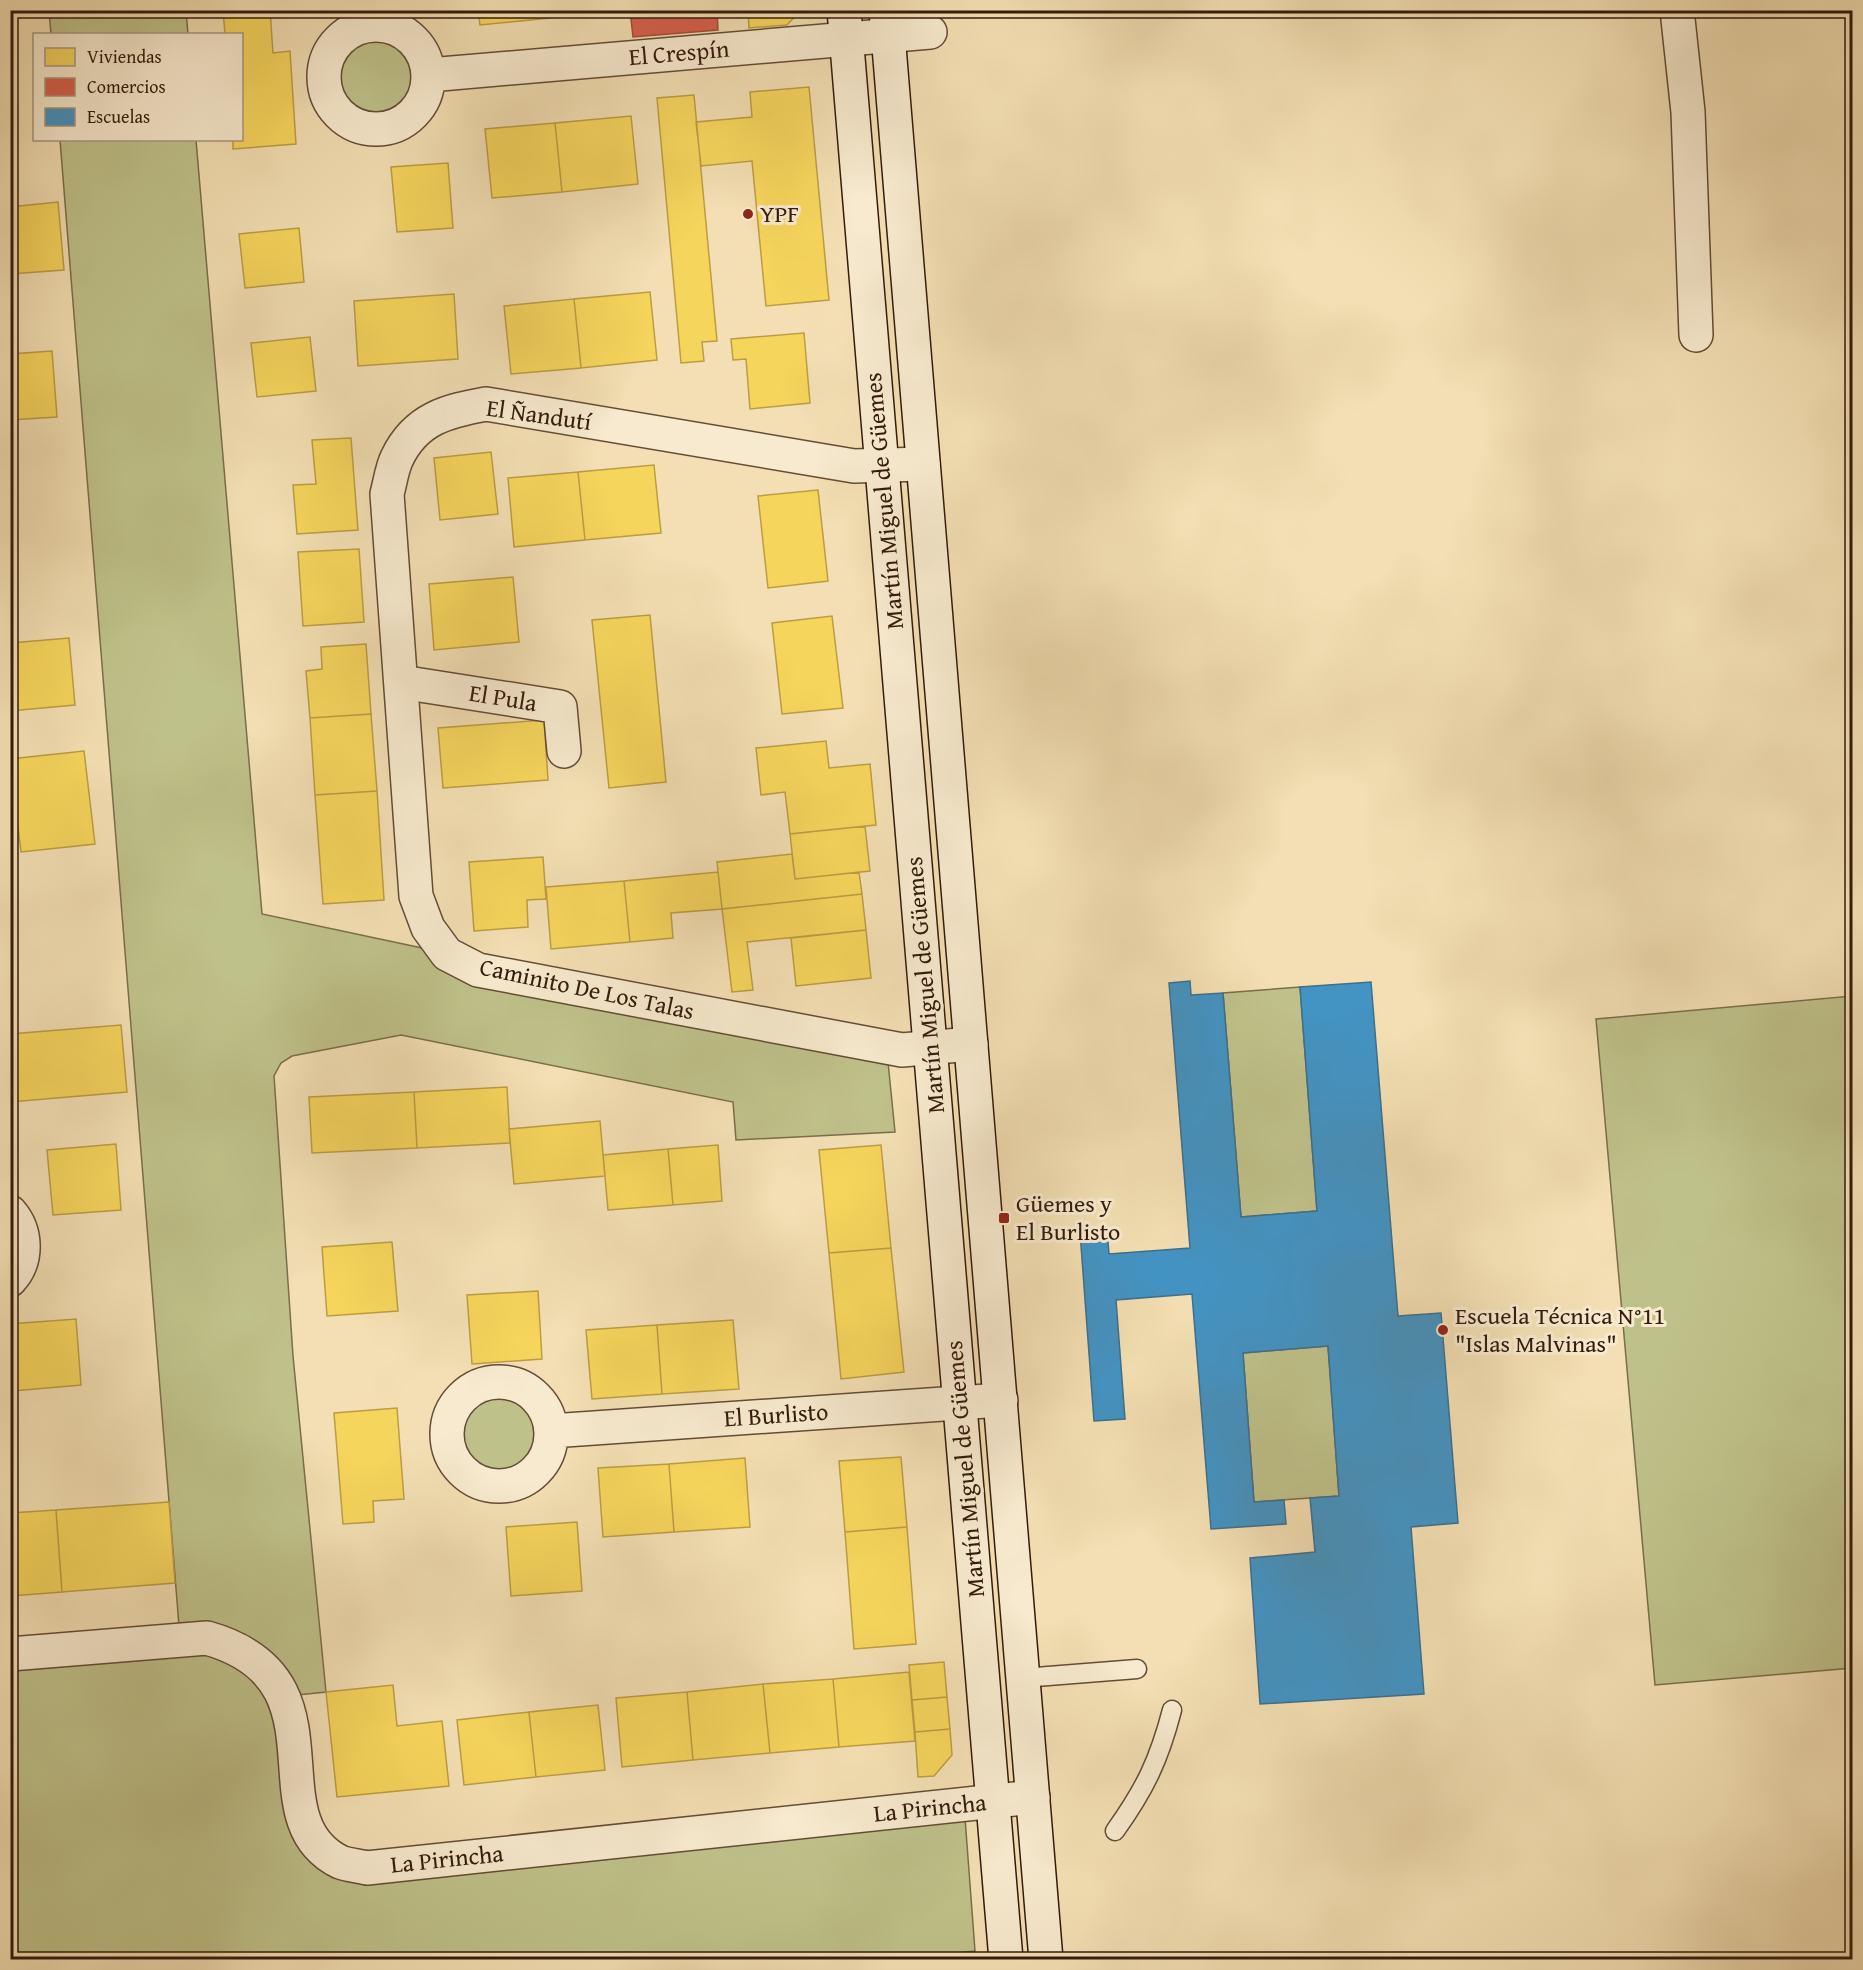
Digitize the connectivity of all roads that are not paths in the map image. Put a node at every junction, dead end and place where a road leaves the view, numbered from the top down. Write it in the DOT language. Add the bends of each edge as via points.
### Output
graph roads {
  1 [pos="1677,10"];
  2 [pos="887,23"];
  3 [pos="845,25"];
  4 [pos="930,32"];
  5 [pos="429,75"];
  6 [pos="1696,335"];
  7 [pos="923,464"];
  8 [pos="882,465"];
  9 [pos="401,682"];
  10 [pos="564,751"];
  11 [pos="971,1044"];
  12 [pos="930,1048"];
  13 [pos="10,1212"];
  14 [pos="10,1280"];
  15 [pos="1000,1400"];
  16 [pos="960,1402"];
  17 [pos="551,1431"];
  18 [pos="10,1654"];
  19 [pos="1137,1669"];
  20 [pos="1023,1678"];
  21 [pos="1172,1710"];
  22 [pos="1033,1797"];
  23 [pos="993,1802"];
  24 [pos="1115,1831"];
  25 [pos="1006,1959"];
  26 [pos="1040,1959"];
  1 -- 6 [label="street" via="1689,112"];
  2 -- 3 [label="street, El Crespín"];
  2 -- 4 [label="street, El Crespín"];
  2 -- 7 [label="street, Martín Miguel de Güemes"];
  3 -- 5 [label="street, El Crespín"];
  3 -- 8 [label="street, Martín Miguel de Güemes"];
  7 -- 8 [label="street, El Ñandutí"];
  7 -- 11 [label="street, Martín Miguel de Güemes"];
  8 -- 9 [label="street, El Ñandutí" via="854,466 486,404 448,411 419,428 397,458 387,494"];
  8 -- 12 [label="street, Martín Miguel de Güemes"];
  9 -- 10 [label="street, El Pula" via="560,707"];
  9 -- 12 [label="street, Caminito De Los Talas" via="416,896 428,928 447,954 478,970 512,977 902,1050"];
  11 -- 12 [label="street, Caminito De Los Talas"];
  11 -- 15 [label="street, Martín Miguel de Güemes"];
  12 -- 16 [label="street, Martín Miguel de Güemes"];
  13 -- 14 [label="street" via="24,1243 22,1260"];
  15 -- 16 [label="street, El Burlisto"];
  15 -- 20 [label="street, Martín Miguel de Güemes"];
  16 -- 17 [label="street, El Burlisto"];
  16 -- 23 [label="street, Martín Miguel de Güemes"];
  18 -- 23 [label="street, La Pirincha" via="207,1638 253,1657 272,1674 284,1696 303,1823 319,1846 333,1857 367,1868"];
  19 -- 20 [label="lane"];
  20 -- 22 [label="street, Martín Miguel de Güemes"];
  21 -- 24 [label="lane" via="1162,1750 1143,1792"];
  22 -- 23 [label="street, La Pirincha"];
  22 -- 26 [label="street, Martín Miguel de Güemes"];
  23 -- 25 [label="street, Martín Miguel de Güemes"];
}
